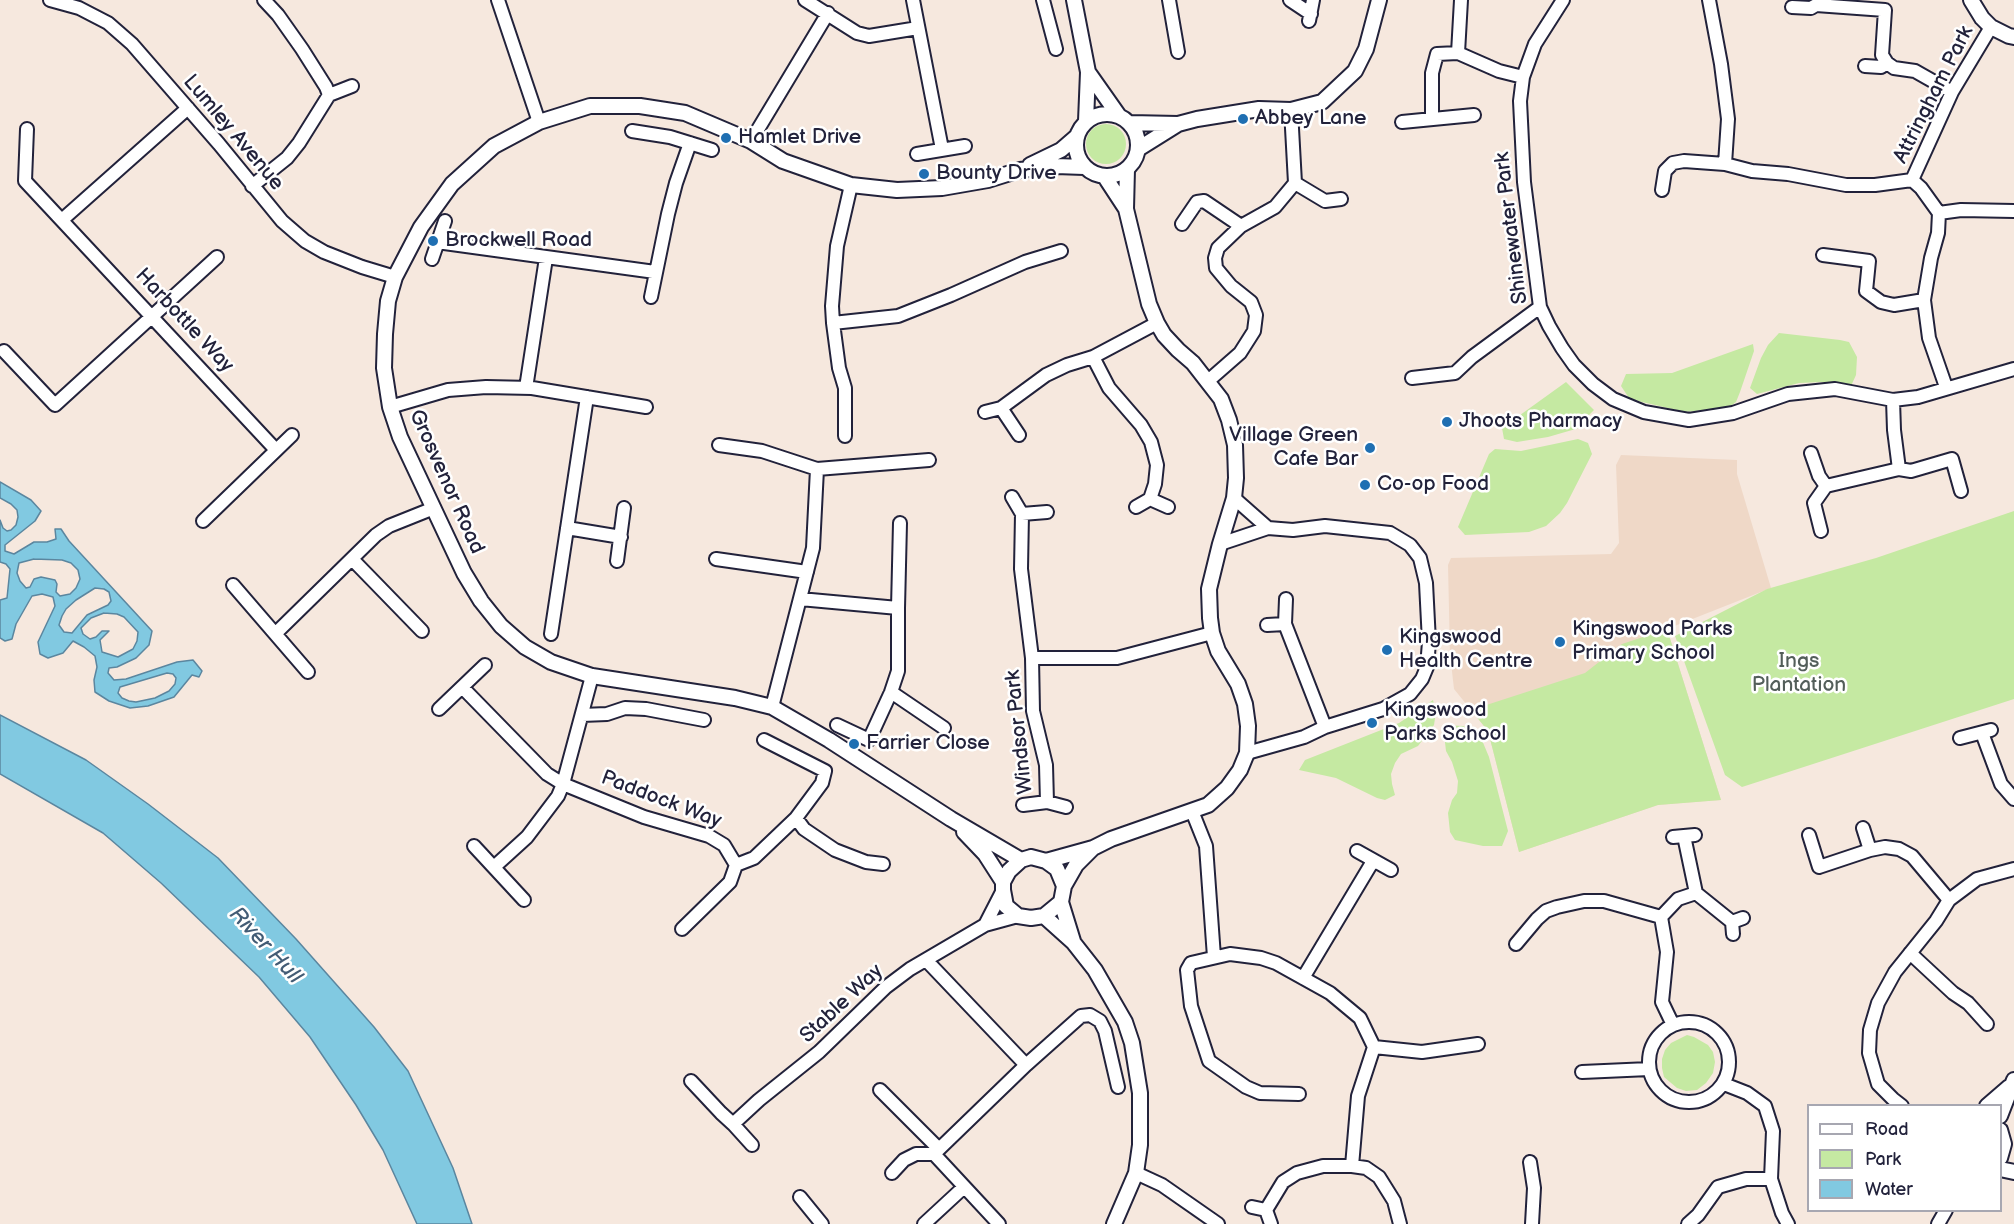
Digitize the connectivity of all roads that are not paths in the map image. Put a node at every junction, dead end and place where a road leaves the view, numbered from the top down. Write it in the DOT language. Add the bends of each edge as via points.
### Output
graph roads {
  1 [pos="51,0"];
  2 [pos="264,0"];
  3 [pos="498,0"];
  4 [pos="805,0"];
  5 [pos="914,0"];
  6 [pos="1043,0"];
  7 [pos="1074,0"];
  8 [pos="1169,0"];
  9 [pos="1290,0"];
  10 [pos="1313,0"];
  11 [pos="1379,0"];
  12 [pos="1461,0"];
  13 [pos="1563,0"];
  14 [pos="1709,0"];
  15 [pos="1971,0"];
  16 [pos="1816,2"];
  17 [pos="80,4"];
  18 [pos="1791,7"];
  19 [pos="828,13"];
  20 [pos="918,27"];
  21 [pos="1991,27"];
  22 [pos="2014,37"];
  23 [pos="1056,49"];
  24 [pos="1178,52"];
  25 [pos="1458,53"];
  26 [pos="1887,63"];
  27 [pos="1865,66"];
  28 [pos="1088,72"];
  29 [pos="1523,77"];
  30 [pos="352,86"];
  31 [pos="1952,92"];
  32 [pos="328,96"];
  33 [pos="188,108"];
  34 [pos="1291,110"];
  35 [pos="1474,115"];
  36 [pos="1432,118"];
  37 [pos="1125,119"];
  38 [pos="1086,121"];
  39 [pos="539,122"];
  40 [pos="1402,122"];
  41 [pos="1178,124"];
  42 [pos="27,129"];
  43 [pos="632,131"];
  44 [pos="1076,137"];
  45 [pos="751,141"];
  46 [pos="690,143"];
  47 [pos="965,146"];
  48 [pos="942,149"];
  49 [pos="1138,149"];
  50 [pos="712,150"];
  51 [pos="917,154"];
  52 [pos="1725,164"];
  53 [pos="1084,167"];
  54 [pos="1127,169"];
  55 [pos="1020,170"];
  56 [pos="1105,177"];
  57 [pos="1912,180"];
  58 [pos="1295,183"];
  59 [pos="851,185"];
  60 [pos="252,186"];
  61 [pos="1662,190"];
  62 [pos="1341,199"];
  63 [pos="1126,209"];
  64 [pos="2014,211"];
  65 [pos="1939,213"];
  66 [pos="63,219"];
  67 [pos="445,221"];
  68 [pos="1182,224"];
  69 [pos="1240,226"];
  70 [pos="437,242"];
  71 [pos="1061,251"];
  72 [pos="1823,255"];
  73 [pos="217,257"];
  74 [pos="546,258"];
  75 [pos="432,259"];
  76 [pos="655,272"];
  77 [pos="395,277"];
  78 [pos="651,297"];
  79 [pos="1924,300"];
  80 [pos="1540,307"];
  81 [pos="152,316"];
  82 [pos="833,323"];
  83 [pos="1157,323"];
  84 [pos="4,351"];
  85 [pos="1093,357"];
  86 [pos="2014,369"];
  87 [pos="1412,378"];
  88 [pos="1208,381"];
  89 [pos="1946,387"];
  90 [pos="525,388"];
  91 [pos="587,397"];
  92 [pos="1893,400"];
  93 [pos="390,407"];
  94 [pos="646,407"];
  95 [pos="1001,408"];
  96 [pos="985,412"];
  97 [pos="292,435"];
  98 [pos="1018,435"];
  99 [pos="845,436"];
  100 [pos="719,445"];
  101 [pos="276,450"];
  102 [pos="1811,453"];
  103 [pos="929,460"];
  104 [pos="817,469"];
  105 [pos="1899,469"];
  106 [pos="1826,486"];
  107 [pos="1960,491"];
  108 [pos="1012,497"];
  109 [pos="1234,498"];
  110 [pos="1150,499"];
  111 [pos="434,507"];
  112 [pos="1136,507"];
  113 [pos="1168,507"];
  114 [pos="624,508"];
  115 [pos="1047,512"];
  116 [pos="1022,514"];
  117 [pos="203,521"];
  118 [pos="900,523"];
  119 [pos="567,528"];
  120 [pos="1268,528"];
  121 [pos="1821,531"];
  122 [pos="621,537"];
  123 [pos="1220,544"];
  124 [pos="352,559"];
  125 [pos="716,560"];
  126 [pos="617,561"];
  127 [pos="807,572"];
  128 [pos="233,585"];
  129 [pos="800,599"];
  130 [pos="1286,599"];
  131 [pos="898,608"];
  132 [pos="1285,624"];
  133 [pos="1267,625"];
  134 [pos="422,631"];
  135 [pos="276,633"];
  136 [pos="551,633"];
  137 [pos="1212,633"];
  138 [pos="1032,658"];
  139 [pos="485,665"];
  140 [pos="308,672"];
  141 [pos="592,676"];
  142 [pos="462,687"];
  143 [pos="891,692"];
  144 [pos="772,707"];
  145 [pos="439,709"];
  146 [pos="582,715"];
  147 [pos="704,720"];
  148 [pos="837,725"];
  149 [pos="1325,727"];
  150 [pos="944,728"];
  151 [pos="1960,738"];
  152 [pos="764,740"];
  153 [pos="1247,753"];
  154 [pos="563,784"];
  155 [pos="2014,799"];
  156 [pos="1047,802"];
  157 [pos="1023,806"];
  158 [pos="1066,807"];
  159 [pos="1192,811"];
  160 [pos="796,818"];
  161 [pos="951,819"];
  162 [pos="1863,828"];
  163 [pos="1809,835"];
  164 [pos="1684,836"];
  165 [pos="474,846"];
  166 [pos="1093,848"];
  167 [pos="1358,850"];
  168 [pos="1870,850"];
  169 [pos="1021,860"];
  170 [pos="1046,861"];
  171 [pos="1373,861"];
  172 [pos="883,864"];
  173 [pos="736,865"];
  174 [pos="494,867"];
  175 [pos="2014,869"];
  176 [pos="1391,870"];
  177 [pos="1003,886"];
  178 [pos="1064,886"];
  179 [pos="1696,893"];
  180 [pos="524,900"];
  181 [pos="1949,900"];
  182 [pos="1061,902"];
  183 [pos="1018,916"];
  184 [pos="1044,916"];
  185 [pos="1661,917"];
  186 [pos="985,925"];
  187 [pos="1736,925"];
  188 [pos="682,929"];
  189 [pos="1073,942"];
  190 [pos="1516,944"];
  191 [pos="1910,953"];
  192 [pos="1214,957"];
  193 [pos="926,960"];
  194 [pos="1303,978"];
  195 [pos="1987,1024"];
  196 [pos="1673,1025"];
  197 [pos="1478,1044"];
  198 [pos="1374,1047"];
  199 [pos="1026,1065"];
  200 [pos="1649,1069"];
  201 [pos="1582,1072"];
  202 [pos="691,1081"];
  203 [pos="2013,1083"];
  204 [pos="1724,1084"];
  205 [pos="1118,1087"];
  206 [pos="880,1090"];
  207 [pos="1299,1094"];
  208 [pos="1899,1104"];
  209 [pos="1989,1104"];
  210 [pos="2002,1113"];
  211 [pos="734,1124"];
  212 [pos="752,1145"];
  213 [pos="937,1152"];
  214 [pos="1530,1162"];
  215 [pos="1352,1166"];
  216 [pos="892,1173"];
  217 [pos="1136,1173"];
  218 [pos="1771,1179"];
  219 [pos="964,1187"];
  220 [pos="800,1197"];
  221 [pos="1252,1207"];
  222 [pos="1266,1210"];
  223 [pos="822,1224"];
  224 [pos="924,1224"];
  225 [pos="999,1224"];
  226 [pos="1114,1224"];
  227 [pos="1218,1224"];
  228 [pos="1271,1224"];
  229 [pos="1400,1224"];
  230 [pos="1532,1224"];
  231 [pos="1688,1224"];
  232 [pos="1788,1224"];
  1 -- 17 [label="street, Lumley Avenue"];
  2 -- 32 [label="street" via="302,49"];
  3 -- 39 [label="street"];
  4 -- 19 [label="street"];
  5 -- 20 [label="street"];
  6 -- 23 [label="street"];
  7 -- 28 [label="street"];
  8 -- 24 [label="street"];
  9 -- 10 [label="street" via="1310,18"];
  11 -- 34 [label="street" via="1366,49 1355,71 1322,102"];
  12 -- 25 [label="street"];
  13 -- 29 [label="street, Shinewater Park" via="1535,44"];
  14 -- 52 [label="street" via="1728,119"];
  15 -- 21 [label="street"];
  16 -- 18 [label="street" via="1811,8"];
  16 -- 26 [label="street" via="1885,10 1882,55"];
  17 -- 33 [label="street, Lumley Avenue" via="132,44"];
  19 -- 20 [label="street" via="857,33 869,36"];
  19 -- 45 [label="street"];
  20 -- 48 [label="street"];
  21 -- 22 [label="street"];
  21 -- 31 [label="street, Attringham Park"];
  25 -- 29 [label="street" via="1498,71"];
  25 -- 36 [label="street" via="1437,54 1432,73"];
  26 -- 27 [label="street" via="1881,67"];
  26 -- 31 [label="street" via="1915,71"];
  28 -- 37 [label="street"];
  28 -- 38 [label="street"];
  29 -- 80 [label="street, Shinewater Park" via="1520,101 1524,182"];
  30 -- 32 [label="street"];
  31 -- 57 [label="street, Attringham Park"];
  32 -- 60 [label="street" via="287,158"];
  33 -- 60 [label="street, Lumley Avenue"];
  33 -- 66 [label="street"];
  34 -- 41 [label="street" via="1259,109"];
  34 -- 58 [label="street"];
  35 -- 36 [label="street"];
  36 -- 40 [label="street"];
  37 -- 38 [label="street" via="1108,113"];
  37 -- 41 [label="street"];
  37 -- 49 [label="street" via="1137,135"];
  38 -- 44 [label="street"];
  39 -- 45 [label="street, Grosvenor Road" via="590,106 640,106 685,113"];
  39 -- 77 [label="street, Grosvenor Road" via="494,146 452,184 422,227"];
  41 -- 49 [label="street"];
  42 -- 66 [label="street, Harbottle Way" via="25,181"];
  43 -- 46 [label="street"];
  44 -- 53 [label="street" via="1076,153"];
  44 -- 55 [label="street, Grosvenor Road" via="1061,150"];
  45 -- 59 [label="street, Grosvenor Road" via="783,161"];
  46 -- 50 [label="street"];
  46 -- 76 [label="street" via="676,183"];
  47 -- 48 [label="street"];
  48 -- 51 [label="street"];
  49 -- 54 [label="street"];
  52 -- 57 [label="street, Attringham Park" via="1846,185"];
  52 -- 61 [label="street" via="1673,163 1665,171"];
  53 -- 55 [label="street, Grosvenor Road"];
  53 -- 56 [label="street"];
  54 -- 56 [label="street"];
  54 -- 63 [label="street"];
  55 -- 59 [label="street, Grosvenor Road" via="942,188 897,190"];
  56 -- 63 [label="street"];
  57 -- 65 [label="street, Attringham Park"];
  58 -- 62 [label="street" via="1325,201"];
  58 -- 69 [label="street" via="1275,207"];
  59 -- 82 [label="street" via="837,246"];
  60 -- 77 [label="street, Lumley Avenue" via="305,241 343,260"];
  63 -- 83 [label="street"];
  64 -- 65 [label="street"];
  65 -- 79 [label="street"];
  66 -- 81 [label="street, Harbottle Way"];
  67 -- 70 [label="street"];
  68 -- 69 [label="street" via="1197,202 1204,201"];
  69 -- 88 [label="street" via="1218,248 1216,268 1251,302 1256,315 1254,331 1240,353"];
  70 -- 74 [label="street"];
  70 -- 75 [label="street"];
  71 -- 82 [label="street" via="1025,262 898,316"];
  72 -- 79 [label="street" via="1869,261 1866,291 1881,302 1894,305"];
  73 -- 81 [label="street"];
  74 -- 76 [label="street"];
  74 -- 90 [label="street"];
  76 -- 78 [label="street"];
  77 -- 93 [label="street, Grosvenor Road" via="385,334 384,368"];
  79 -- 89 [label="street" via="1929,338"];
  80 -- 87 [label="street" via="1455,373"];
  80 -- 92 [label="street, Shinewater Park" via="1562,348 1587,378 1613,399 1644,412 1689,420 1733,413 1788,394 1835,389"];
  81 -- 84 [label="street" via="55,405"];
  81 -- 101 [label="street, Harbottle Way"];
  82 -- 99 [label="street" via="845,388"];
  83 -- 85 [label="street"];
  83 -- 88 [label="street"];
  85 -- 95 [label="street" via="1046,375"];
  85 -- 110 [label="street" via="1109,388 1151,442 1157,465"];
  86 -- 89 [label="street, Shinewater Park"];
  88 -- 109 [label="street" via="1221,399 1235,445"];
  89 -- 92 [label="street, Shinewater Park" via="1918,397"];
  90 -- 91 [label="street"];
  90 -- 93 [label="street" via="448,390"];
  91 -- 94 [label="street"];
  91 -- 119 [label="street"];
  92 -- 105 [label="street"];
  93 -- 111 [label="street, Grosvenor Road"];
  95 -- 96 [label="street"];
  95 -- 98 [label="street"];
  97 -- 101 [label="street"];
  100 -- 104 [label="street" via="762,451"];
  101 -- 117 [label="street"];
  102 -- 106 [label="street"];
  103 -- 104 [label="street"];
  104 -- 127 [label="street" via="813,548"];
  105 -- 106 [label="street"];
  105 -- 107 [label="street" via="1911,471 1952,459"];
  106 -- 121 [label="street" via="1814,503"];
  108 -- 116 [label="street"];
  109 -- 120 [label="street"];
  109 -- 123 [label="street"];
  110 -- 112 [label="street"];
  110 -- 113 [label="street"];
  111 -- 124 [label="street" via="389,526"];
  111 -- 141 [label="street, Grosvenor Road" via="464,573 501,626 525,648"];
  114 -- 122 [label="street"];
  115 -- 116 [label="street"];
  116 -- 138 [label="street, Windsor Park" via="1021,569"];
  118 -- 131 [label="street"];
  119 -- 122 [label="street"];
  119 -- 136 [label="street"];
  120 -- 123 [label="street"];
  120 -- 149 [label="street" via="1324,526 1389,533 1410,545 1420,558 1426,583 1429,642 1428,667 1422,680 1410,694 1383,709"];
  122 -- 126 [label="street"];
  123 -- 137 [label="street" via="1209,589"];
  124 -- 134 [label="street"];
  124 -- 135 [label="street"];
  125 -- 127 [label="street"];
  127 -- 129 [label="street"];
  128 -- 135 [label="street"];
  129 -- 131 [label="street"];
  129 -- 144 [label="street"];
  130 -- 132 [label="street"];
  131 -- 143 [label="street" via="898,670"];
  132 -- 133 [label="street"];
  132 -- 149 [label="street"];
  135 -- 140 [label="street"];
  137 -- 138 [label="street, Windsor Park" via="1117,658"];
  137 -- 153 [label="street" via="1245,704"];
  138 -- 156 [label="street, Windsor Park" via="1033,711 1046,765"];
  139 -- 142 [label="street"];
  141 -- 144 [label="street, Grosvenor Road"];
  141 -- 146 [label="street"];
  142 -- 145 [label="street"];
  142 -- 154 [label="street, Paddock Way" via="536,764"];
  143 -- 148 [label="street" via="869,740"];
  143 -- 150 [label="street"];
  144 -- 161 [label="street, Grosvenor Road"];
  146 -- 147 [label="street" via="607,714 625,708"];
  146 -- 154 [label="street"];
  149 -- 153 [label="street"];
  151 -- 155 [label="street" via="1986,731 2001,784"];
  152 -- 160 [label="street" via="825,771 822,783"];
  153 -- 159 [label="street" via="1227,788 1208,805"];
  154 -- 173 [label="street, Paddock Way" via="644,817 710,836 724,845"];
  154 -- 174 [label="street" via="527,837"];
  156 -- 157 [label="street, Windsor Park"];
  156 -- 158 [label="street, Windsor Park"];
  159 -- 166 [label="street"];
  159 -- 192 [label="street" via="1206,846"];
  160 -- 172 [label="street" via="804,829 835,850"];
  160 -- 173 [label="street" via="754,858"];
  161 -- 169 [label="street, Grosvenor Road"];
  161 -- 177 [label="street, Grosvenor Road" via="985,854"];
  162 -- 168 [label="street"];
  163 -- 168 [label="street" via="1819,867"];
  164 -- 179 [label="street"];
  165 -- 174 [label="street"];
  166 -- 170 [label="street"];
  166 -- 178 [label="street" via="1076,865"];
  167 -- 171 [label="street"];
  168 -- 181 [label="street" via="1899,849 1912,856"];
  169 -- 170 [label="street" via="1031,857"];
  169 -- 177 [label="street" via="1009,871"];
  170 -- 178 [label="street" via="1057,869"];
  171 -- 176 [label="street"];
  171 -- 194 [label="street"];
  173 -- 188 [label="street" via="730,882"];
  174 -- 180 [label="street"];
  175 -- 181 [label="street" via="1977,879"];
  177 -- 183 [label="street" via="1006,906"];
  177 -- 186 [label="street"];
  178 -- 182 [label="street"];
  179 -- 185 [label="street" via="1678,899"];
  179 -- 187 [label="street"];
  181 -- 191 [label="street"];
  182 -- 184 [label="street"];
  182 -- 189 [label="street"];
  183 -- 184 [label="street"];
  183 -- 186 [label="street, Stable Way"];
  184 -- 189 [label="street"];
  185 -- 190 [label="street" via="1604,902 1565,904 1546,911"];
  185 -- 196 [label="street" via="1667,952 1662,1002"];
  186 -- 193 [label="street, Stable Way"];
  189 -- 217 [label="street" via="1111,996 1132,1043 1141,1122"];
  191 -- 195 [label="street"];
  191 -- 208 [label="street" via="1878,1003 1870,1029 1869,1053 1878,1084"];
  192 -- 194 [label="street" via="1230,954 1261,958"];
  192 -- 207 [label="street" via="1191,963 1187,970 1191,1006 1209,1061 1260,1093"];
  193 -- 199 [label="street"];
  193 -- 211 [label="street, Stable Way" via="886,987 819,1052"];
  194 -- 198 [label="street" via="1330,993 1360,1018"];
  196 -- 200 [label="street" via="1658,1036 1650,1050"];
  196 -- 204 [label="street" via="1694,1022 1715,1031 1729,1054"];
  197 -- 198 [label="street" via="1422,1052"];
  198 -- 215 [label="street" via="1358,1096"];
  199 -- 205 [label="street" via="1081,1016 1090,1015 1102,1026"];
  199 -- 213 [label="street"];
  200 -- 201 [label="street"];
  200 -- 204 [label="street" via="1662,1092 1680,1102 1705,1100"];
  202 -- 211 [label="street"];
  203 -- 209 [label="street"];
  203 -- 210 [label="street"];
  204 -- 218 [label="street" via="1766,1106 1773,1131"];
  206 -- 213 [label="street"];
  211 -- 212 [label="street"];
  213 -- 216 [label="street" via="916,1154"];
  213 -- 219 [label="street"];
  214 -- 230 [label="street" via="1534,1188"];
  215 -- 222 [label="street" via="1323,1166 1297,1173 1283,1182"];
  215 -- 229 [label="street" via="1366,1168 1379,1177 1394,1201"];
  217 -- 226 [label="street"];
  217 -- 227 [label="street" via="1162,1185"];
  218 -- 231 [label="street" via="1746,1179 1718,1187"];
  218 -- 232 [label="street"];
  219 -- 224 [label="street"];
  219 -- 225 [label="street"];
  220 -- 223 [label="street"];
  221 -- 222 [label="street"];
  222 -- 228 [label="street"];
}
